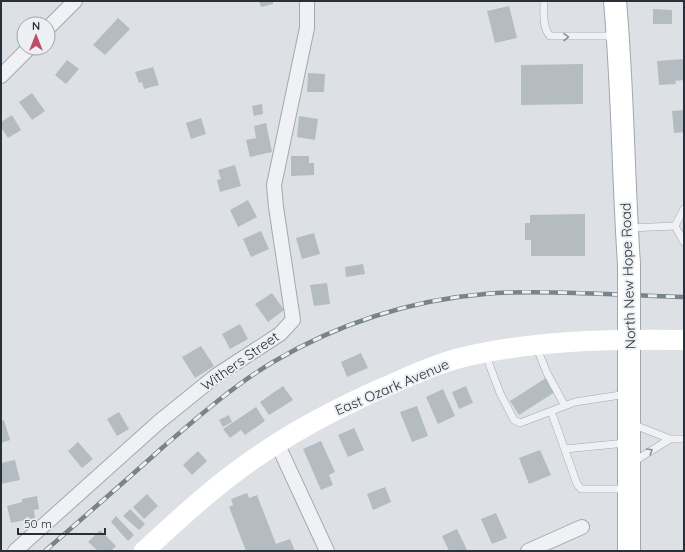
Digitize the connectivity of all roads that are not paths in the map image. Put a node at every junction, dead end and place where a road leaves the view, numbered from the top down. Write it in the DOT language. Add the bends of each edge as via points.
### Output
graph roads {
  1 [pos="75,1"];
  2 [pos="307,1"];
  3 [pos="544,1"];
  4 [pos="616,2"];
  5 [pos="56,20"];
  6 [pos="618,36"];
  7 [pos="20,56"];
  8 [pos="1,76"];
  9 [pos="684,209"];
  10 [pos="676,226"];
  11 [pos="627,228"];
  12 [pos="684,242"];
  13 [pos="630,329"];
  14 [pos="684,340"];
  15 [pos="536,346"];
  16 [pos="484,353"];
  17 [pos="630,394"];
  18 [pos="565,406"];
  19 [pos="551,411"];
  20 [pos="630,433"];
  21 [pos="670,439"];
  22 [pos="684,439"];
  23 [pos="277,443"];
  24 [pos="565,449"];
  25 [pos="630,464"];
  26 [pos="629,490"];
  27 [pos="582,527"];
  28 [pos="15,551"];
  29 [pos="144,551"];
  30 [pos="327,551"];
  31 [pos="528,551"];
  32 [pos="629,551"];
  1 -- 5 [label="street"];
  2 -- 28 [label="street, Withers Street" via="307,28 274,185 293,320 280,334 217,375 160,421"];
  3 -- 6 [label="lane, one-way" via="544,25 550,36"];
  4 -- 6 [label="main road, North New Hope Road"];
  6 -- 11 [label="main road, North New Hope Road"];
  7 -- 8 [label="street"];
  9 -- 10 [label="lane"];
  10 -- 11 [label="lane"];
  10 -- 12 [label="lane"];
  11 -- 13 [label="main road, North New Hope Road, bridge"];
  13 -- 14 [label="main road, East Ozark Avenue"];
  13 -- 15 [label="main road, East Ozark Avenue" via="610,340"];
  13 -- 17 [label="main road, North New Hope Road"];
  15 -- 16 [label="main road, East Ozark Avenue"];
  15 -- 18 [label="lane"];
  16 -- 19 [label="lane" via="514,420 520,423"];
  16 -- 23 [label="main road, East Ozark Avenue" via="419,372 364,396"];
  17 -- 18 [label="lane" via="575,402"];
  17 -- 20 [label="main road, North New Hope Road"];
  18 -- 19 [label="lane"];
  19 -- 24 [label="lane"];
  20 -- 21 [label="lane"];
  20 -- 24 [label="lane"];
  20 -- 25 [label="main road, North New Hope Road"];
  21 -- 22 [label="lane"];
  25 -- 21 [label="lane, one-way"];
  23 -- 29 [label="main road, East Ozark Avenue" via="223,482"];
  23 -- 30 [label="street"];
  24 -- 26 [label="lane" via="581,489"];
  25 -- 26 [label="main road, North New Hope Road"];
  26 -- 32 [label="main road, North New Hope Road"];
  27 -- 31 [label="street"];
}
